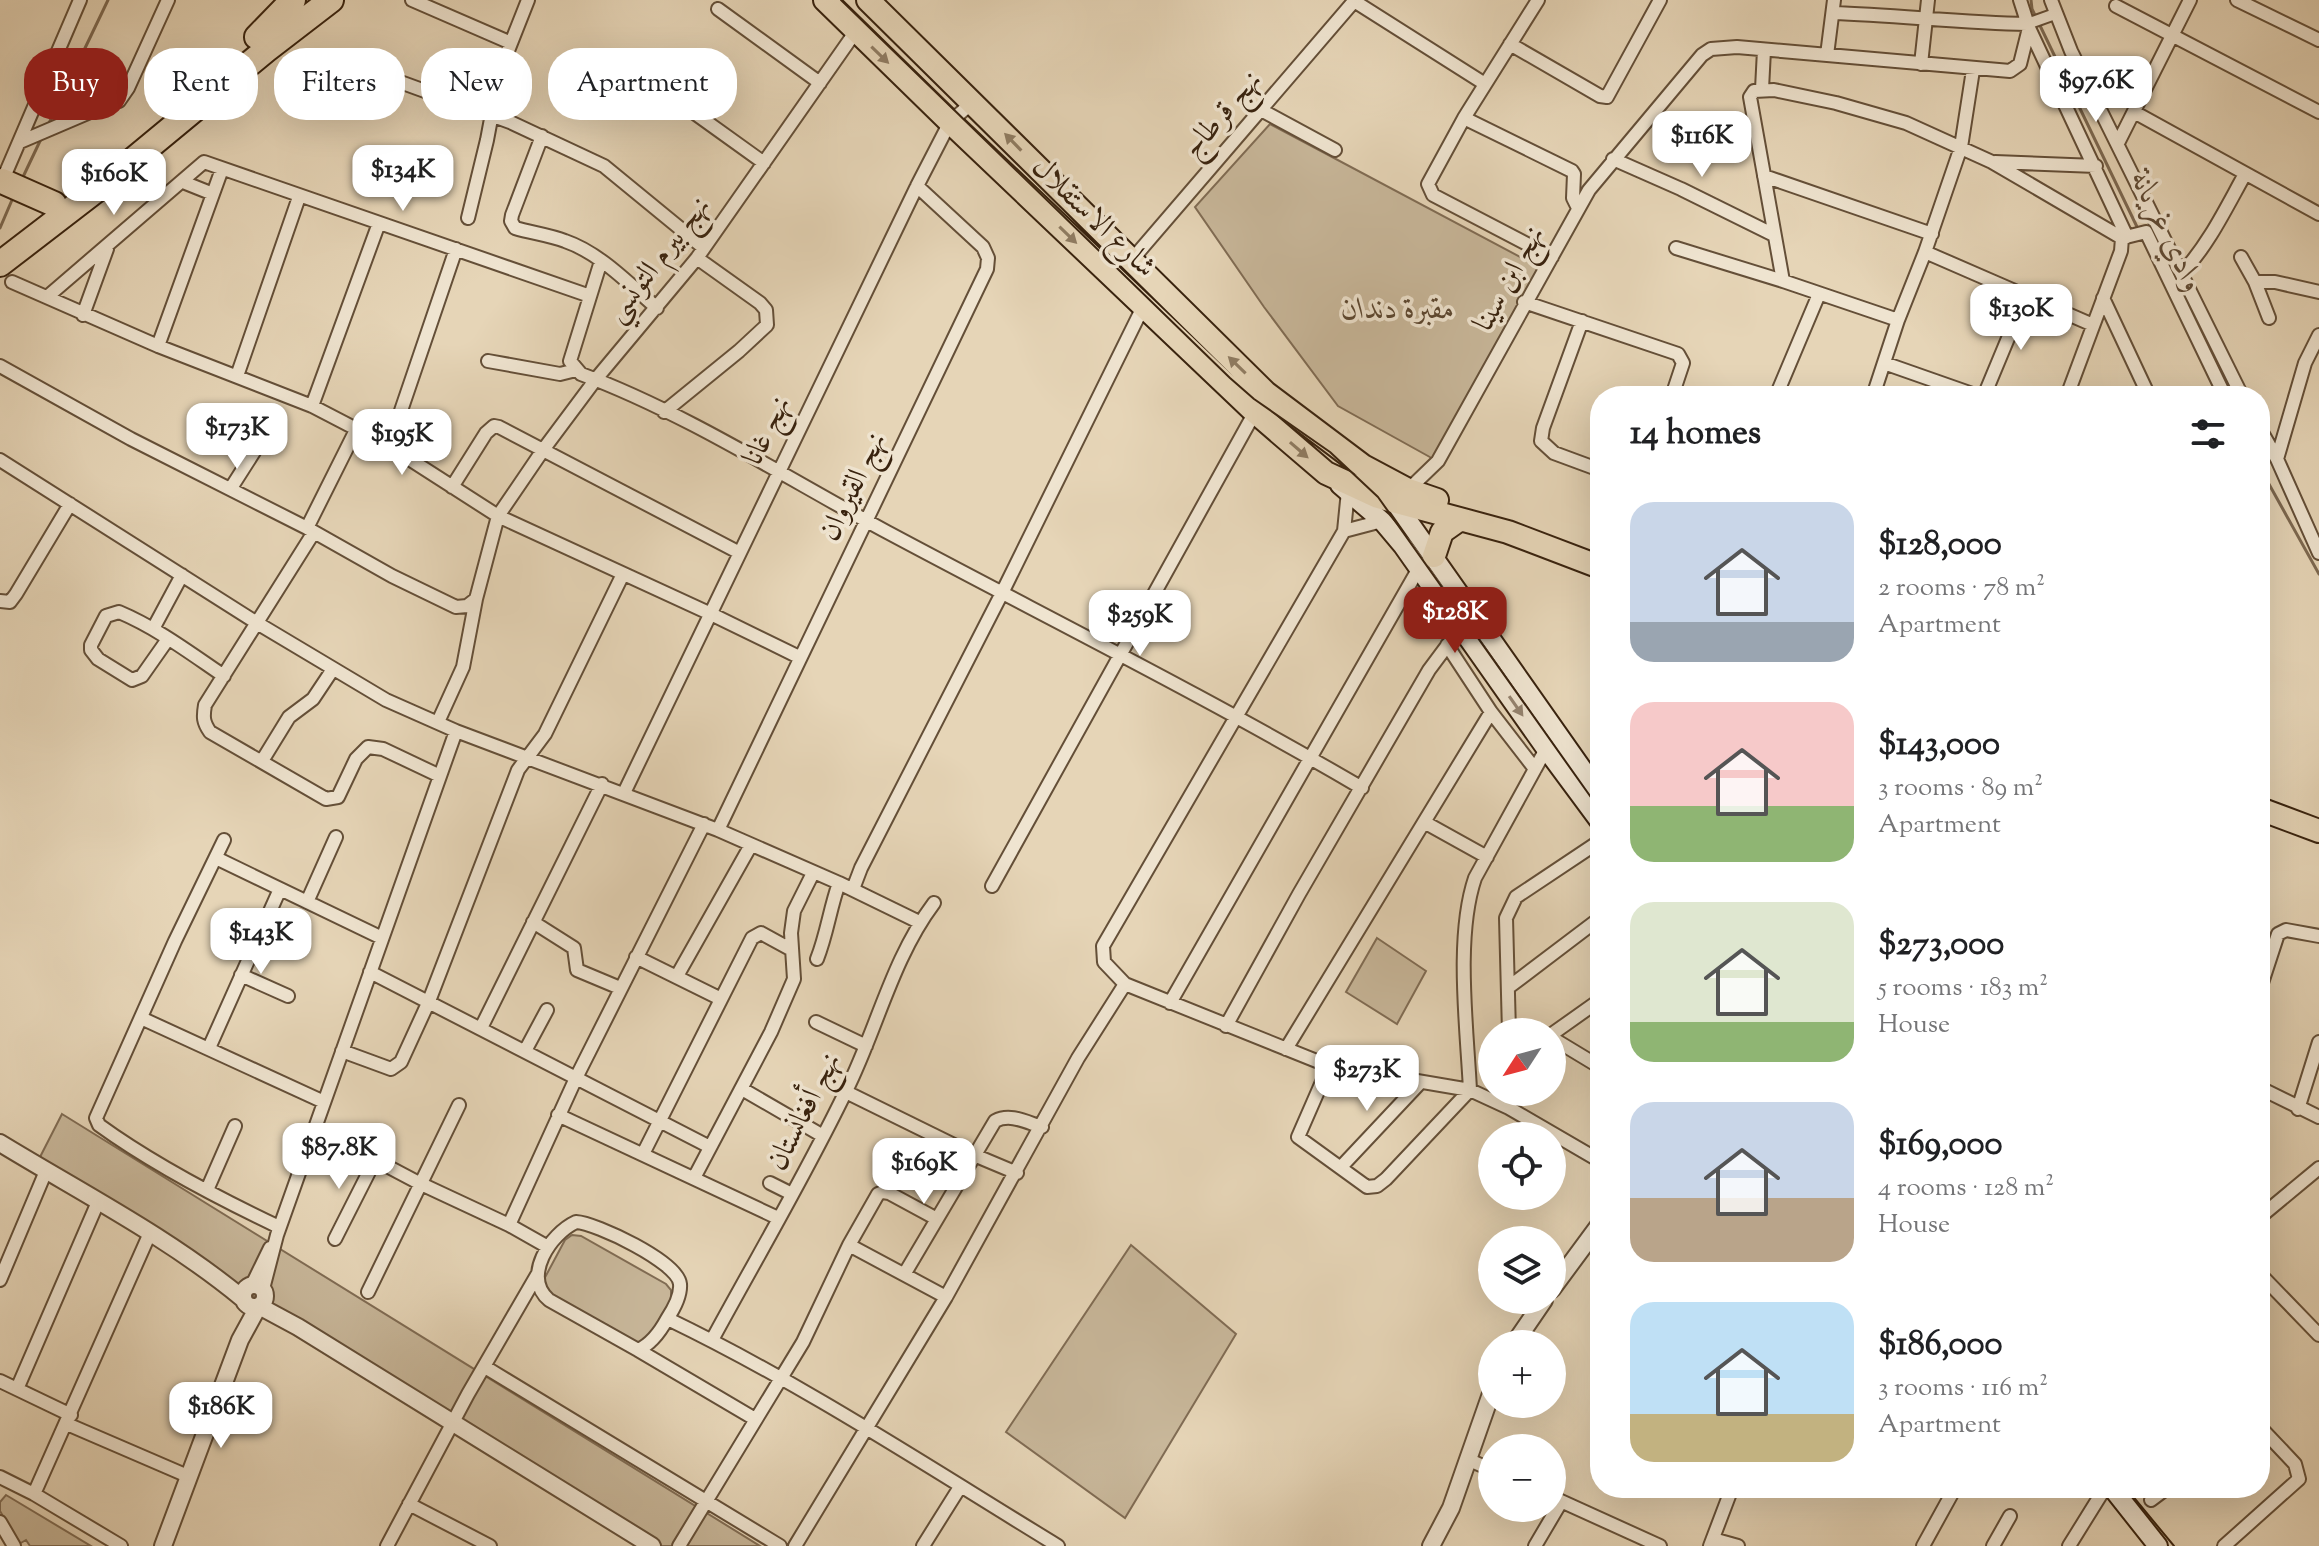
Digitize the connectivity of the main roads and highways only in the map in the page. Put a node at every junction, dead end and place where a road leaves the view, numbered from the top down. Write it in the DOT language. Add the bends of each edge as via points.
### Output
graph roads {
  1 [pos="293,0"];
  2 [pos="305,0"];
  3 [pos="331,0"];
  4 [pos="347,0"];
  5 [pos="825,0"];
  6 [pos="868,0"];
  7 [pos="262,44"];
  8 [pos="1,183"];
  9 [pos="54,204"];
  10 [pos="0,247"];
  11 [pos="6,273"];
  12 [pos="1326,473"];
  13 [pos="1402,496"];
  14 [pos="1459,520"];
  15 [pos="1590,554"];
  16 [pos="1427,562"];
  17 [pos="1590,563"];
  18 [pos="1590,780"];
  19 [pos="2270,802"];
  20 [pos="1590,808"];
  21 [pos="2270,813"];
  22 [pos="2319,820"];
  23 [pos="2319,831"];
  24 [pos="2120,1498"];
  25 [pos="2158,1546"];
  1 -- 7 [label="highway"];
  2 -- 7 [label="highway"];
  3 -- 7 [label="highway"];
  4 -- 7 [label="highway" via="308,28"];
  5 -- 12 [label="highway, شارع الاستقلال, one-way" via="1255,412"];
  13 -- 6 [label="highway, شارع الاستقلال, one-way" via="1266,393"];
  7 -- 9 [label="highway"];
  7 -- 11 [label="highway"];
  8 -- 9 [label="highway"];
  9 -- 10 [label="highway"];
  12 -- 13 [label="highway, شارع الاستقلال"];
  12 -- 16 [label="main road"];
  13 -- 14 [label="highway"];
  13 -- 15 [label="highway"];
  13 -- 16 [label="main road"];
  14 -- 16 [label="highway" via="1442,532"];
  14 -- 17 [label="highway"];
  16 -- 18 [label="main road"];
  16 -- 20 [label="main road, one-way" via="1461,627"];
  19 -- 22 [label="highway"];
  21 -- 23 [label="highway"];
  24 -- 25 [label="main road"];
}
